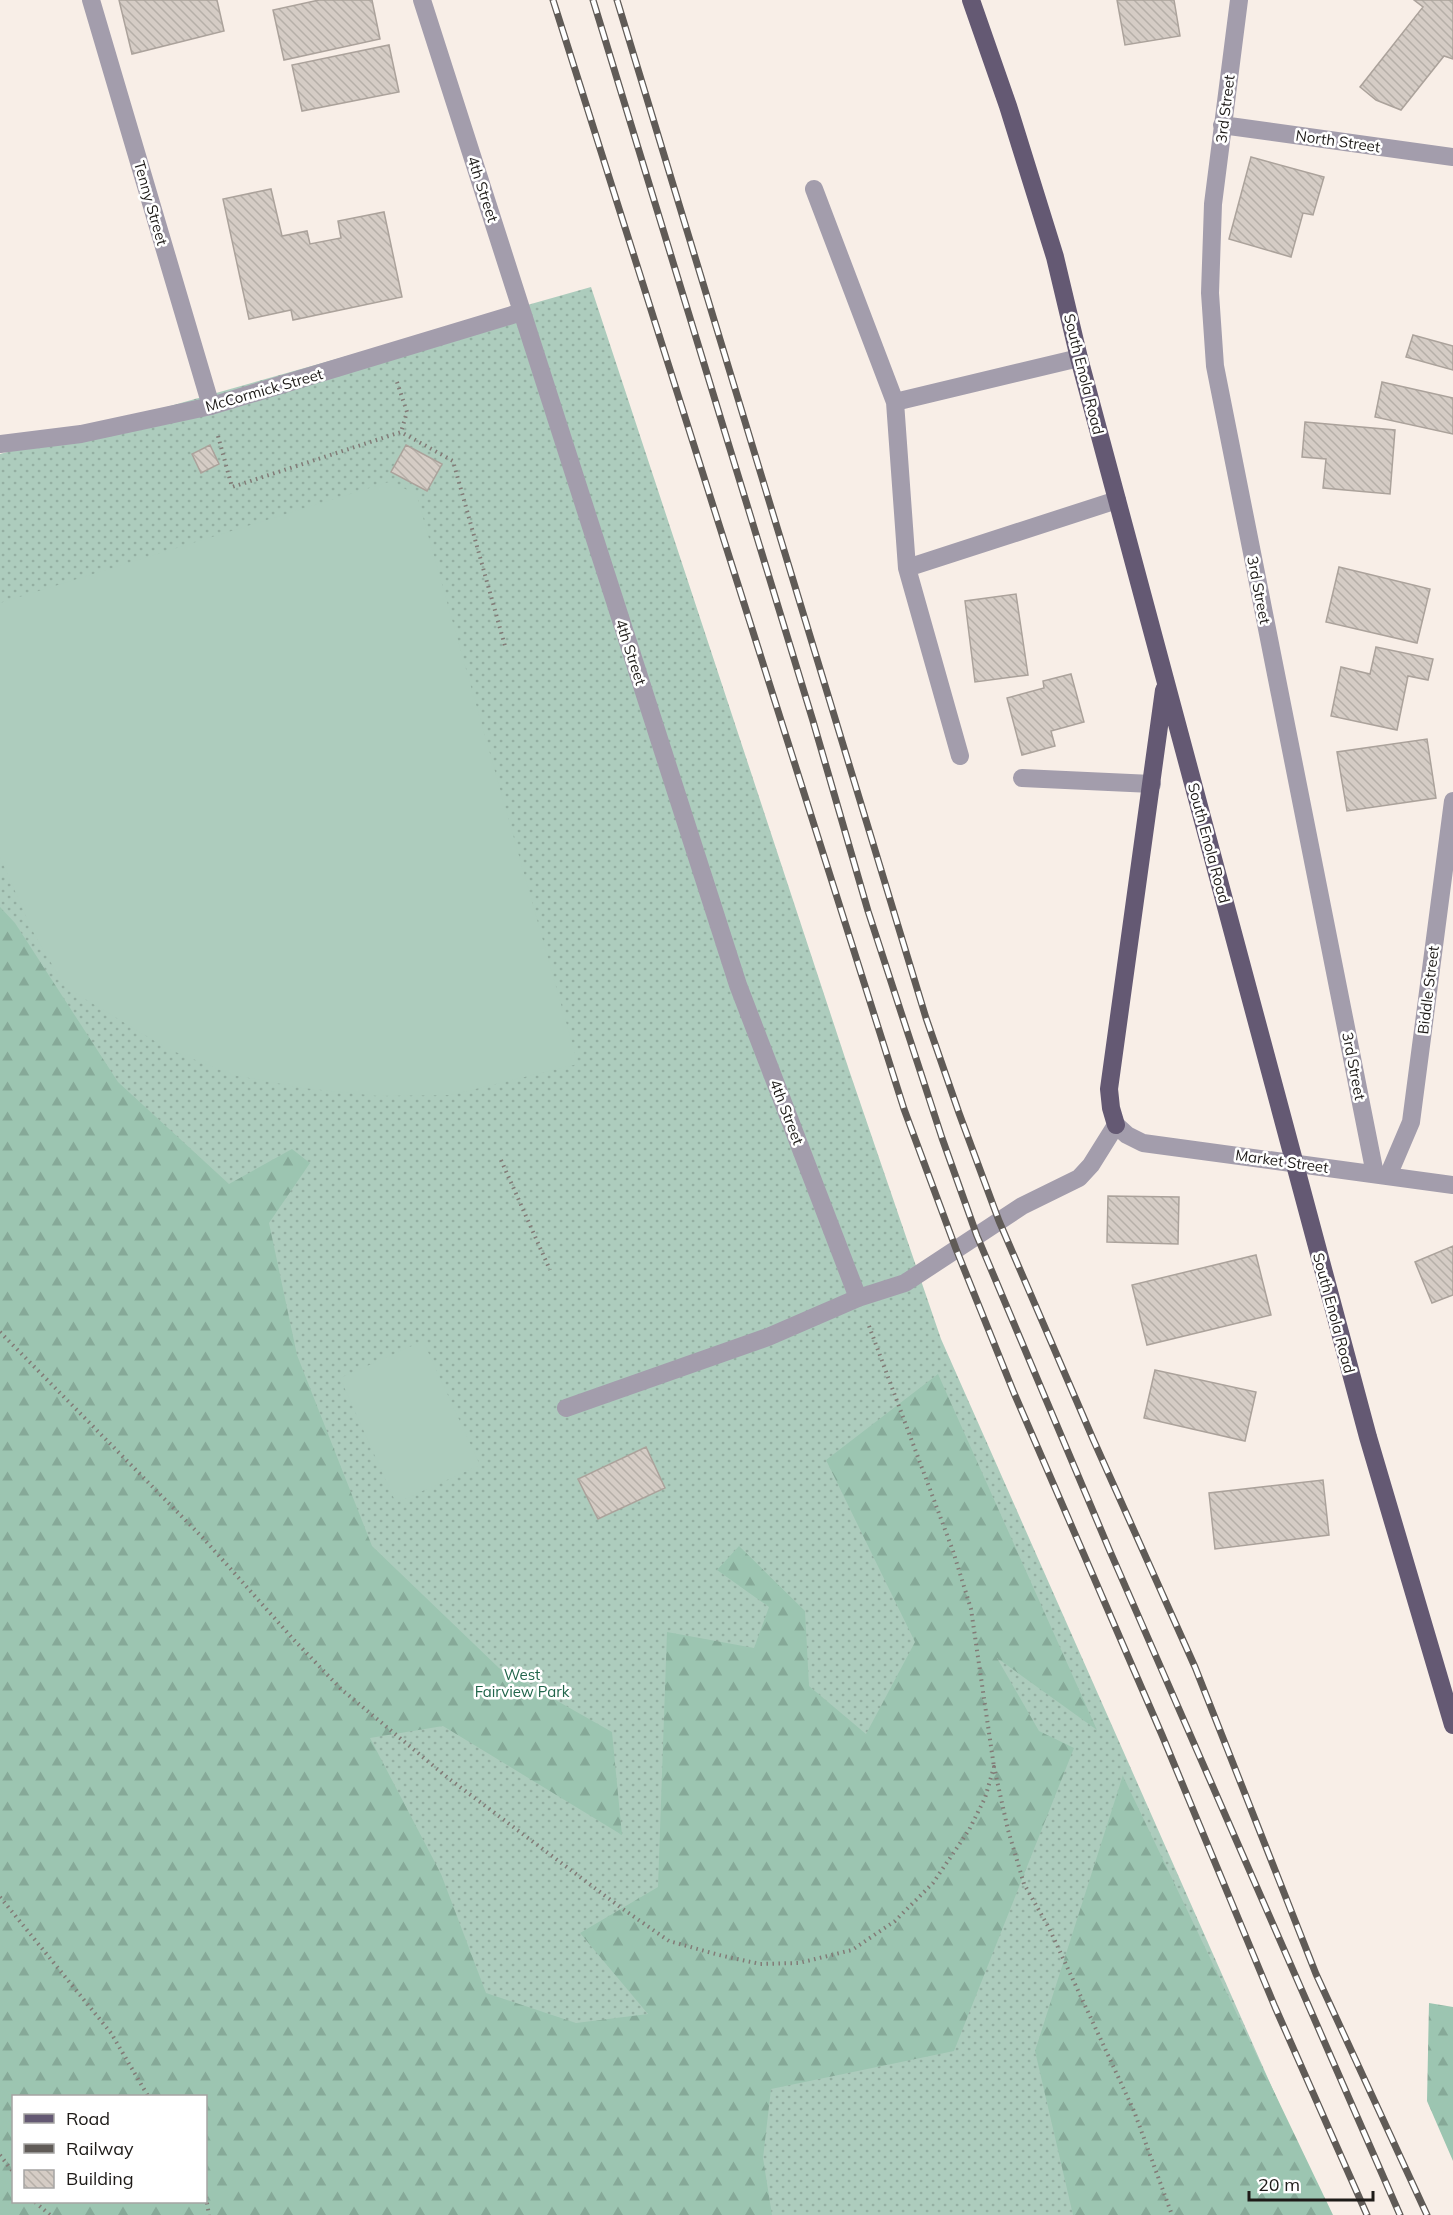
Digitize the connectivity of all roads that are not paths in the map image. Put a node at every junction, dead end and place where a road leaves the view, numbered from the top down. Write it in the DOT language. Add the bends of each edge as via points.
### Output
graph roads {
  1 [pos="91,0"];
  2 [pos="422,0"];
  3 [pos="971,0"];
  4 [pos="1239,0"];
  5 [pos="1222,125"];
  6 [pos="1453,157"];
  7 [pos="814,189"];
  8 [pos="522,312"];
  9 [pos="1079,358"];
  10 [pos="895,402"];
  11 [pos="211,406"];
  12 [pos="0,444"];
  13 [pos="1117,500"];
  14 [pos="907,568"];
  15 [pos="1165,682"];
  16 [pos="960,756"];
  17 [pos="1022,778"];
  18 [pos="1152,784"];
  19 [pos="1453,801"];
  20 [pos="1116,1125"];
  21 [pos="1294,1163"];
  22 [pos="1382,1175"];
  23 [pos="1453,1185"];
  24 [pos="858,1298"];
  25 [pos="566,1408"];
  26 [pos="1443,1688"];
  27 [pos="1453,1709"];
  28 [pos="1453,1725"];
  1 -- 11 [label="street, Tenny Street"];
  2 -- 8 [label="street, 4th Street"];
  3 -- 9 [label="main road, South Enola Road" via="1055,257"];
  4 -- 5 [label="street, 3rd Street"];
  5 -- 6 [label="street, North Street"];
  5 -- 22 [label="street, 3rd Street" via="1213,204 1210,293 1215,366"];
  7 -- 10 [label="street"];
  8 -- 11 [label="street, McCormick Street"];
  8 -- 24 [label="street, 4th Street" via="738,985"];
  9 -- 10 [label="street"];
  9 -- 13 [label="main road, South Enola Road"];
  10 -- 14 [label="street"];
  11 -- 12 [label="street, McCormick Street" via="81,434"];
  13 -- 14 [label="street"];
  13 -- 15 [label="main road, South Enola Road"];
  14 -- 16 [label="street"];
  15 -- 18 [label="main road"];
  15 -- 21 [label="main road, South Enola Road"];
  17 -- 18 [label="street"];
  18 -- 20 [label="main road" via="1109,1089"];
  19 -- 22 [label="street, Biddle Street" via="1411,1122"];
  20 -- 21 [label="street, Market Street" via="1127,1136 1143,1143"];
  20 -- 24 [label="street" via="1078,1178 1022,1206 905,1283"];
  21 -- 22 [label="street, Market Street"];
  21 -- 26 [label="main road, South Enola Road" via="1368,1437"];
  22 -- 23 [label="street, Market Street"];
  24 -- 25 [label="street" via="768,1337"];
  26 -- 27 [label="main road, South Enola Road"];
  26 -- 28 [label="main road, South Enola Road"];
}
